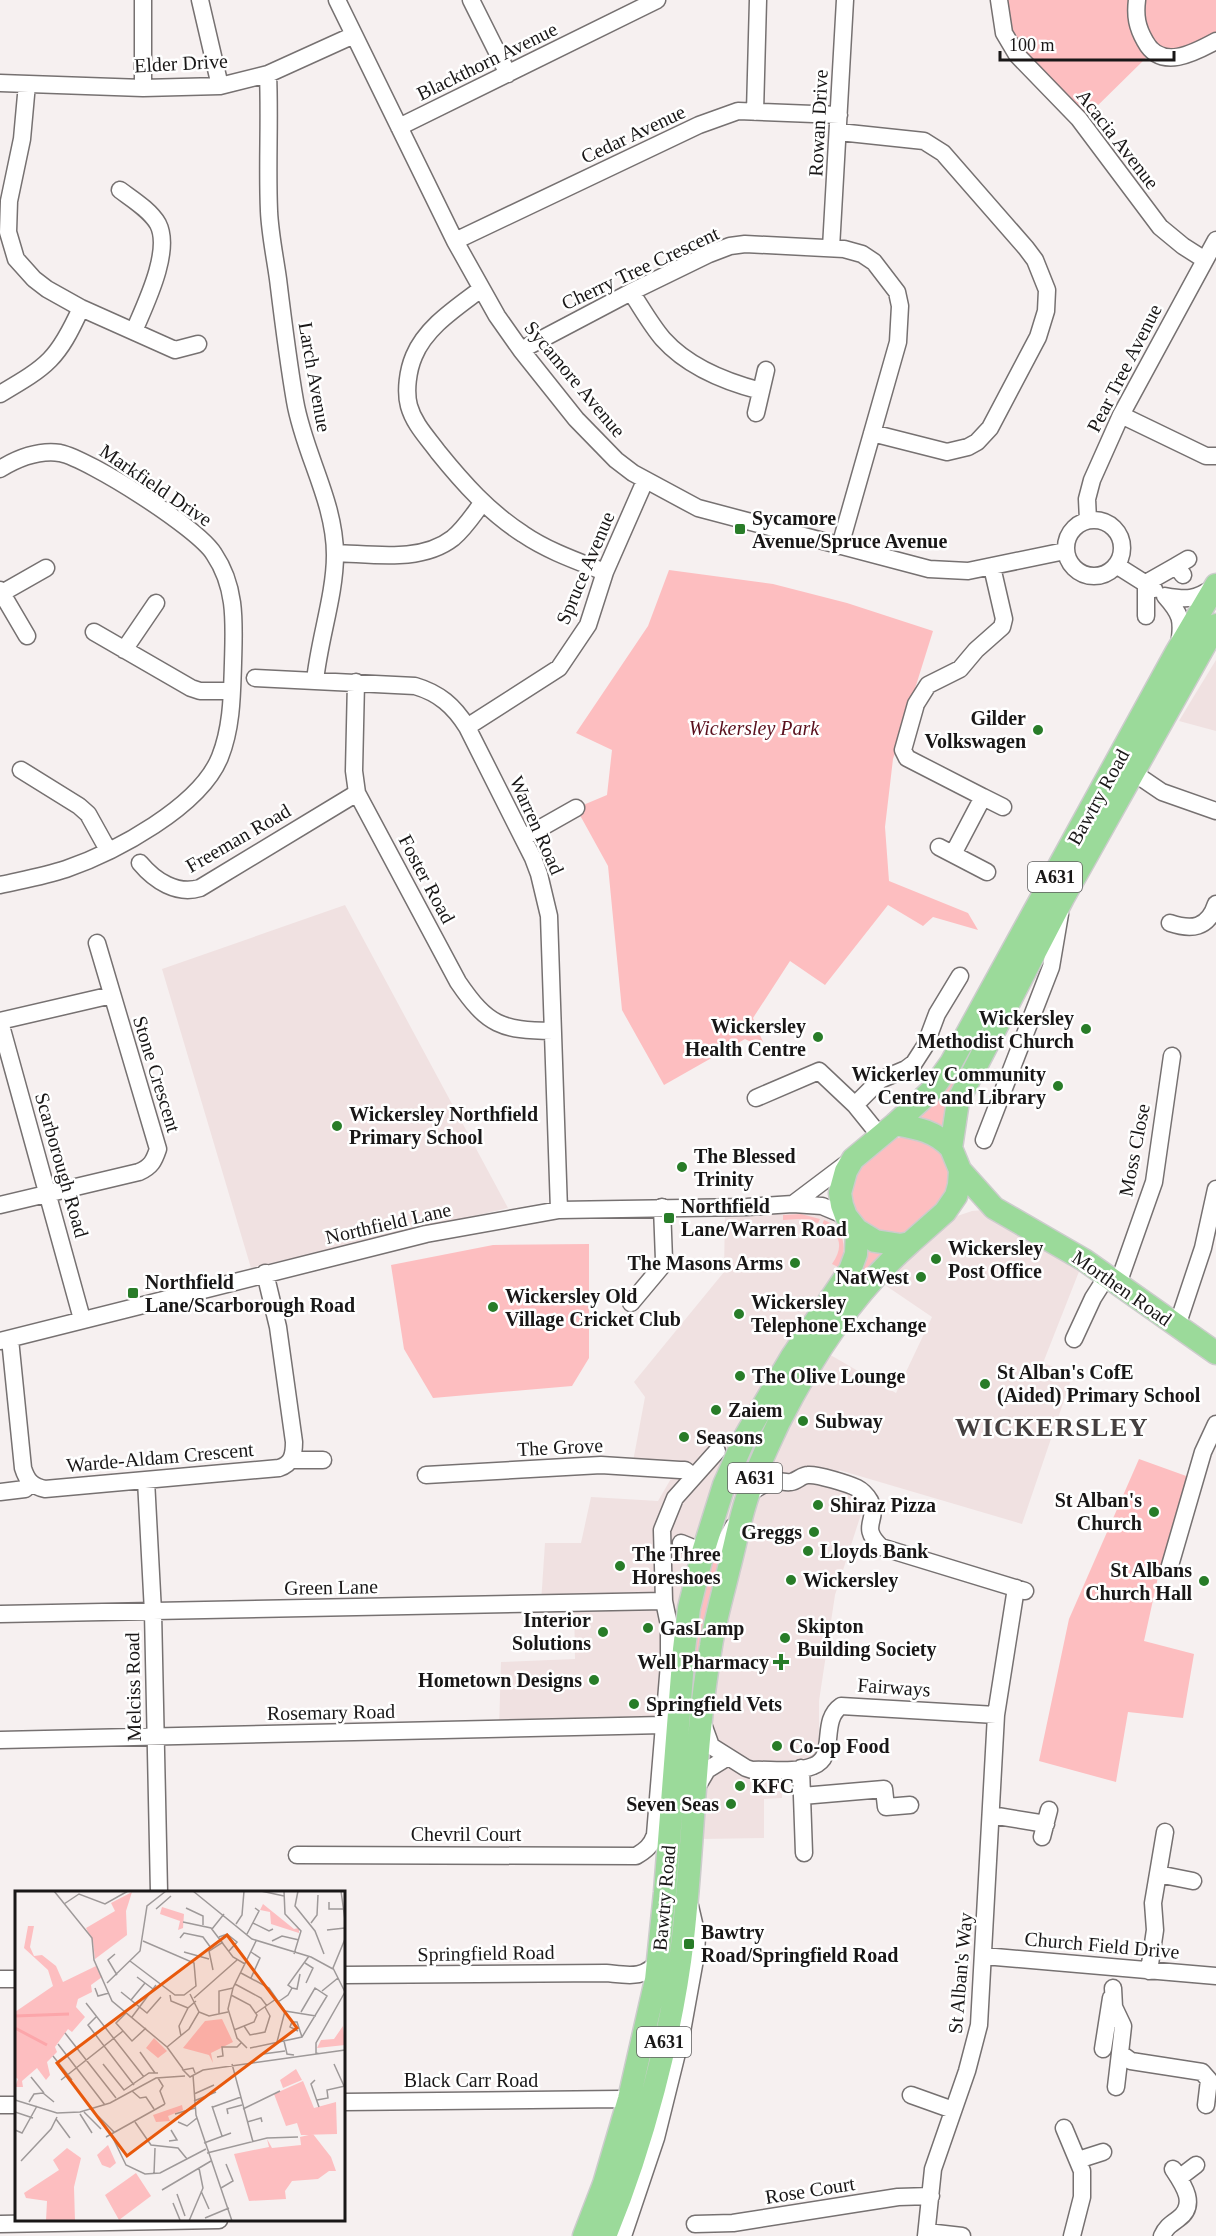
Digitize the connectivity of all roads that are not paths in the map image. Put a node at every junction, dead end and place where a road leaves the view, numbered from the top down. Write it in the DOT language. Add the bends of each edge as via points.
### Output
graph roads {
  1 [pos="143,0"];
  2 [pos="200,0"];
  3 [pos="337,0"];
  4 [pos="471,0"];
  5 [pos="657,0"];
  6 [pos="758,0"];
  7 [pos="845,0"];
  8 [pos="999,0"];
  9 [pos="1137,0"];
  10 [pos="354,35"];
  11 [pos="1216,41"];
  12 [pos="268,74"];
  13 [pos="508,74"];
  14 [pos="0,83"];
  15 [pos="27,84"];
  16 [pos="220,86"];
  17 [pos="143,88"];
  18 [pos="755,111"];
  19 [pos="839,115"];
  20 [pos="399,127"];
  21 [pos="839,132"];
  22 [pos="120,189"];
  23 [pos="4,217"];
  24 [pos="1216,240"];
  25 [pos="455,241"];
  26 [pos="831,248"];
  27 [pos="1205,260"];
  28 [pos="481,289"];
  29 [pos="631,292"];
  30 [pos="81,308"];
  31 [pos="134,331"];
  32 [pos="198,344"];
  33 [pos="521,350"];
  34 [pos="766,370"];
  35 [pos="761,391"];
  36 [pos="0,394"];
  37 [pos="756,413"];
  38 [pos="1121,415"];
  39 [pos="872,433"];
  40 [pos="1216,456"];
  41 [pos="0,469"];
  42 [pos="645,481"];
  43 [pos="483,502"];
  44 [pos="1088,520"];
  45 [pos="840,546"];
  46 [pos="1065,551"];
  47 [pos="335,553"];
  48 [pos="1116,565"];
  49 [pos="992,567"];
  50 [pos="1182,567"];
  51 [pos="46,568"];
  52 [pos="605,572"];
  53 [pos="1146,584"];
  54 [pos="1216,585"];
  55 [pos="1,591"];
  56 [pos="1165,596"];
  57 [pos="156,603"];
  58 [pos="7,619"];
  59 [pos="1150,621"];
  60 [pos="1216,625"];
  61 [pos="94,632"];
  62 [pos="27,636"];
  63 [pos="124,650"];
  64 [pos="1177,651"];
  65 [pos="255,678"];
  66 [pos="315,681"];
  67 [pos="356,682"];
  68 [pos="232,691"];
  69 [pos="467,727"];
  70 [pos="21,770"];
  71 [pos="1134,773"];
  72 [pos="1112,792"];
  73 [pos="1162,792"];
  74 [pos="357,793"];
  75 [pos="983,797"];
  76 [pos="1003,807"];
  77 [pos="576,808"];
  78 [pos="1216,811"];
  79 [pos="523,838"];
  80 [pos="108,850"];
  81 [pos="140,863"];
  82 [pos="987,872"];
  83 [pos="0,885"];
  84 [pos="1063,898"];
  85 [pos="1216,904"];
  86 [pos="1170,923"];
  87 [pos="97,943"];
  88 [pos="960,976"];
  89 [pos="112,995"];
  90 [pos="1012,995"];
  91 [pos="1035,1007"];
  92 [pos="0,1021"];
  93 [pos="553,1031"];
  94 [pos="1172,1056"];
  95 [pos="756,1098"];
  96 [pos="855,1106"];
  97 [pos="888,1130"];
  98 [pos="984,1140"];
  99 [pos="951,1148"];
  100 [pos="854,1159"];
  101 [pos="960,1170"];
  102 [pos="1216,1189"];
  103 [pos="48,1194"];
  104 [pos="793,1204"];
  105 [pos="0,1206"];
  106 [pos="662,1207"];
  107 [pos="994,1208"];
  108 [pos="559,1210"];
  109 [pos="945,1212"];
  110 [pos="852,1223"];
  111 [pos="910,1243"];
  112 [pos="265,1273"];
  113 [pos="1112,1280"];
  114 [pos="631,1303"];
  115 [pos="82,1319"];
  116 [pos="1177,1326"];
  117 [pos="1074,1339"];
  118 [pos="5,1340"];
  119 [pos="1216,1353"];
  120 [pos="1216,1424"];
  121 [pos="770,1442"];
  122 [pos="717,1451"];
  123 [pos="291,1460"];
  124 [pos="323,1460"];
  125 [pos="426,1475"];
  126 [pos="693,1476"];
  127 [pos="146,1480"];
  128 [pos="778,1481"];
  129 [pos="31,1484"];
  130 [pos="0,1492"];
  131 [pos="747,1498"];
  132 [pos="709,1529"];
  133 [pos="661,1541"];
  134 [pos="681,1543"];
  135 [pos="703,1552"];
  136 [pos="1169,1569"];
  137 [pos="664,1601"];
  138 [pos="153,1612"];
  139 [pos="0,1614"];
  140 [pos="996,1715"];
  141 [pos="702,1721"];
  142 [pos="663,1725"];
  143 [pos="155,1737"];
  144 [pos="0,1740"];
  145 [pos="728,1757"];
  146 [pos="801,1768"];
  147 [pos="696,1790"];
  148 [pos="802,1796"];
  149 [pos="910,1805"];
  150 [pos="991,1815"];
  151 [pos="1046,1823"];
  152 [pos="1165,1832"];
  153 [pos="804,1853"];
  154 [pos="297,1855"];
  155 [pos="636,1856"];
  156 [pos="1158,1874"];
  157 [pos="1193,1881"];
  158 [pos="159,1891"];
  159 [pos="687,1893"];
  160 [pos="984,1956"];
  161 [pos="658,1960"];
  162 [pos="1116,1968"];
  163 [pos="1149,1971"];
  164 [pos="345,1975"];
  165 [pos="628,1976"];
  166 [pos="1216,1976"];
  167 [pos="15,1978"];
  168 [pos="0,1979"];
  169 [pos="1113,1988"];
  170 [pos="650,2007"];
  171 [pos="1103,2049"];
  172 [pos="1120,2053"];
  173 [pos="1212,2080"];
  174 [pos="1116,2087"];
  175 [pos="911,2095"];
  176 [pos="598,2100"];
  177 [pos="639,2101"];
  178 [pos="345,2102"];
  179 [pos="1206,2105"];
  180 [pos="953,2110"];
  181 [pos="1064,2128"];
  182 [pos="624,2140"];
  183 [pos="1103,2152"];
  184 [pos="1078,2160"];
  185 [pos="1196,2165"];
  186 [pos="931,2196"];
  187 [pos="209,2221"];
  188 [pos="0,2224"];
  189 [pos="695,2224"];
  190 [pos="159,2226"];
  191 [pos="46,2230"];
  192 [pos="926,2234"];
  193 [pos="584,2236"];
  194 [pos="605,2236"];
  195 [pos="623,2236"];
  196 [pos="962,2236"];
  197 [pos="1072,2236"];
  198 [pos="1162,2236"];
  1 -- 17 [label="street"];
  2 -- 16 [label="street"];
  3 -- 10 [label="street, Sycamore Avenue"];
  4 -- 13 [label="street"];
  5 -- 13 [label="street, Blackthorn Avenue"];
  6 -- 18 [label="street"];
  7 -- 19 [label="street, Rowan Drive"];
  8 -- 27 [label="street, Acacia Avenue" via="1004,33 1017,55 1079,119 1160,227"];
  9 -- 11 [label="street" via="1136,23 1149,49 1156,54 1177,58"];
  10 -- 12 [label="street, Elder Drive"];
  10 -- 20 [label="street, Sycamore Avenue"];
  12 -- 16 [label="street, Elder Drive"];
  12 -- 47 [label="street, Larch Avenue" via="269,213 288,360 307,450 333,523"];
  13 -- 20 [label="street, Blackthorn Avenue"];
  14 -- 15 [label="street, Elder Drive"];
  15 -- 17 [label="street, Elder Drive"];
  15 -- 23 [label="street" via="22,139"];
  16 -- 17 [label="street, Elder Drive"];
  18 -- 19 [label="street, Cedar Avenue"];
  18 -- 25 [label="street, Cedar Avenue" via="738,111 699,125"];
  19 -- 21 [label="street, Rowan Drive"];
  20 -- 25 [label="street, Sycamore Avenue"];
  21 -- 26 [label="street, Rowan Drive"];
  21 -- 39 [label="street" via="924,141 943,153 1026,248 1047,290 1038,337 990,428 977,442 958,450 938,451"];
  22 -- 31 [label="street" via="157,223 163,244"];
  23 -- 30 [label="street" via="12,248 24,269"];
  24 -- 27 [label="street, Pear Tree Avenue"];
  25 -- 28 [label="street, Sycamore Avenue"];
  26 -- 29 [label="street, Cherry Tree Crescent" via="730,246"];
  26 -- 39 [label="street, Cherry Tree Crescent" via="862,254 874,262 897,292 898,342"];
  27 -- 38 [label="street, Pear Tree Avenue"];
  28 -- 33 [label="street, Sycamore Avenue"];
  28 -- 43 [label="street" via="446,315 423,341 414,355 408,387 409,404 419,427"];
  29 -- 33 [label="street, Cherry Tree Crescent"];
  29 -- 35 [label="street" via="673,350 713,374"];
  30 -- 31 [label="street"];
  30 -- 36 [label="street" via="69,336 48,364"];
  31 -- 32 [label="street" via="175,350"];
  33 -- 42 [label="street, Sycamore Avenue" via="576,419 616,460"];
  34 -- 35 [label="street"];
  35 -- 37 [label="street"];
  38 -- 40 [label="street" via="1206,456"];
  38 -- 44 [label="street, Pear Tree Avenue" via="1092,480"];
  39 -- 45 [label="street, Cherry Tree Crescent"];
  41 -- 68 [label="street, Markfield Drive" via="44,453 75,458 194,532 214,554 233,604"];
  42 -- 45 [label="street, Sycamore Avenue" via="698,508"];
  42 -- 52 [label="street, Spruce Avenue"];
  43 -- 47 [label="street" via="454,537 427,552"];
  43 -- 52 [label="street" via="543,547"];
  44 -- 46 [label="street" via="1070,532"];
  44 -- 48 [label="street" via="1099,520 1115,529 1122,549"];
  45 -- 49 [label="street, Sycamore Avenue" via="928,569 968,571"];
  46 -- 48 [label="street" via="1073,567 1083,574 1106,573"];
  46 -- 49 [label="street, Sycamore Avenue"];
  47 -- 66 [label="street, Larch Avenue" via="335,573"];
  48 -- 53 [label="street"];
  49 -- 75 [label="street" via="1004,619 1002,627 960,669 928,685 916,704 903,750 907,758"];
  50 -- 53 [label="street"];
  51 -- 55 [label="street"];
  52 -- 69 [label="street, Spruce Avenue" via="588,625 559,668"];
  53 -- 56 [label="street"];
  53 -- 59 [label="street"];
  54 -- 56 [label="street" via="1198,597"];
  54 -- 64 [label="main road, Bawtry Road / A631"];
  55 -- 58 [label="street"];
  56 -- 64 [label="street" via="1180,618"];
  57 -- 63 [label="street"];
  58 -- 62 [label="street"];
  60 -- 71 [label="main road, Bawtry Road / A631"];
  61 -- 63 [label="street"];
  63 -- 68 [label="street" via="191,688"];
  64 -- 72 [label="main road, Bawtry Road / A631"];
  65 -- 66 [label="street, Warren Road"];
  66 -- 67 [label="street, Warren Road"];
  67 -- 69 [label="street, Warren Road" via="428,689 457,711"];
  67 -- 74 [label="street, Foster Road"];
  68 -- 80 [label="street, Markfield Drive" via="227,739 213,770 167,817"];
  69 -- 79 [label="street, Warren Road"];
  70 -- 80 [label="street" via="88,814"];
  71 -- 72 [label="main road, Bawtry Road / A631"];
  71 -- 73 [label="street"];
  72 -- 73 [label="street"];
  72 -- 84 [label="main road, Bawtry Road / A631"];
  72 -- 97 [label="main road, Bawtry Road / A631" via="948,1068 931,1091"];
  73 -- 78 [label="street"];
  74 -- 81 [label="street, Freeman Road" via="194,890 175,888 151,876"];
  74 -- 93 [label="street, Foster Road" via="475,1007 512,1028"];
  75 -- 76 [label="street"];
  75 -- 82 [label="street" via="946,850"];
  77 -- 79 [label="street"];
  79 -- 93 [label="street, Warren Road" via="539,874 549,916"];
  80 -- 83 [label="street, Markfield Drive" via="65,869"];
  84 -- 90 [label="main road, Bawtry Road / A631"];
  84 -- 91 [label="street, Bawtry Road" via="1051,967"];
  85 -- 86 [label="street" via="1209,919 1192,928"];
  87 -- 89 [label="street, Stone Crescent"];
  88 -- 96 [label="street" via="914,1063 880,1080"];
  89 -- 92 [label="street"];
  89 -- 103 [label="street, Stone Crescent" via="158,1149 147,1169"];
  90 -- 91 [label="street"];
  90 -- 99 [label="main road, Bawtry Road / A631" via="958,1101"];
  91 -- 98 [label="street, Bawtry Road"];
  92 -- 103 [label="street, Scarborough Road"];
  93 -- 108 [label="street, Warren Road"];
  94 -- 113 [label="street, Moss Close" via="1154,1182"];
  95 -- 96 [label="street" via="819,1071"];
  96 -- 97 [label="street"];
  97 -- 99 [label="main road" via="929,1131"];
  97 -- 100 [label="main road, A631"];
  99 -- 101 [label="main road"];
  100 -- 104 [label="street"];
  100 -- 110 [label="main road, A631" via="840,1192"];
  101 -- 107 [label="main road, Morthen Road"];
  101 -- 109 [label="main road, A631" via="956,1196"];
  102 -- 116 [label="street" via="1203,1248"];
  103 -- 105 [label="street, Stone Crescent"];
  103 -- 115 [label="street, Scarborough Road"];
  104 -- 106 [label="street, Northfield Lane"];
  104 -- 110 [label="street, Northfield Lane" via="822,1206"];
  106 -- 108 [label="street, Northfield Lane"];
  106 -- 114 [label="street" via="664,1260"];
  107 -- 109 [label="main road" via="978,1206"];
  107 -- 113 [label="main road, Morthen Road"];
  108 -- 112 [label="street, Northfield Lane" via="426,1233"];
  109 -- 111 [label="main road, A631"];
  110 -- 111 [label="main road" via="866,1237 881,1243"];
  110 -- 132 [label="main road, Bawtry Road / A631" via="856,1254 850,1270 757,1413 735,1457"];
  111 -- 121 [label="main road, Bawtry Road / A631" via="864,1288 826,1339"];
  112 -- 115 [label="street, Northfield Lane"];
  112 -- 123 [label="street" via="278,1327 294,1442"];
  113 -- 116 [label="main road, Morthen Road"];
  113 -- 117 [label="street, Moss Close" via="1093,1298"];
  115 -- 118 [label="street, Northfield Lane"];
  116 -- 119 [label="main road, Morthen Road"];
  118 -- 129 [label="street" via="23,1468"];
  120 -- 136 [label="street" via="1203,1452"];
  121 -- 128 [label="street" via="771,1466"];
  121 -- 131 [label="main road, Bawtry Road / A631"];
  122 -- 126 [label="street, Bawtry Road"];
  123 -- 124 [label="street, Warde-Aldam Crescent"];
  123 -- 127 [label="street, Warde-Aldam Crescent" via="279,1468"];
  125 -- 126 [label="street, The Grove" via="601,1465 685,1470"];
  126 -- 133 [label="street, Bawtry Road" via="675,1498"];
  127 -- 129 [label="street, Warde-Aldam Crescent" via="45,1488"];
  127 -- 138 [label="street, Melciss Road"];
  128 -- 131 [label="street" via="763,1485"];
  128 -- 140 [label="street, St Alban's Way" via="790,1482 807,1475 857,1488 871,1503 869,1529 881,1547 1020,1589"];
  129 -- 130 [label="street, Warde-Aldam Crescent" via="25,1489"];
  131 -- 135 [label="street, Bawtry Road" via="722,1548 714,1553"];
  131 -- 141 [label="main road, Bawtry Road / A631" via="711,1644"];
  132 -- 134 [label="street"];
  132 -- 135 [label="main road, Bawtry Road / A631"];
  133 -- 134 [label="street"];
  133 -- 137 [label="street, Bawtry Road"];
  134 -- 135 [label="street"];
  135 -- 161 [label="main road, Bawtry Road / A631" via="684,1649"];
  137 -- 138 [label="street, Green Lane"];
  137 -- 142 [label="street, Bawtry Road" via="669,1664"];
  138 -- 139 [label="street, Green Lane"];
  138 -- 143 [label="street, Melciss Road"];
  140 -- 146 [label="street, Fairways" via="841,1706 829,1718 823,1758 813,1766"];
  140 -- 150 [label="street, St Alban's Way"];
  141 -- 145 [label="street, Fairways" via="711,1746"];
  141 -- 147 [label="main road, Bawtry Road / A631"];
  142 -- 143 [label="street, Rosemary Road"];
  142 -- 155 [label="street, Bawtry Road" via="655,1835 651,1844"];
  143 -- 144 [label="street, Rosemary Road"];
  143 -- 158 [label="street, Melciss Road"];
  145 -- 146 [label="street, Fairways" via="752,1770"];
  145 -- 147 [label="street" via="707,1770"];
  146 -- 148 [label="street"];
  147 -- 159 [label="main road, Bawtry Road / A631"];
  148 -- 149 [label="street" via="884,1789 886,1807"];
  148 -- 153 [label="street"];
  150 -- 151 [label="street"];
  150 -- 160 [label="street, St Alban's Way"];
  152 -- 156 [label="street"];
  154 -- 155 [label="street, Chevril Court"];
  156 -- 157 [label="street"];
  156 -- 163 [label="street"];
  159 -- 177 [label="main road, Bawtry Road / A631" via="674,1994"];
  159 -- 195 [label="street, Bawtry Road" via="697,1936 687,2011 656,2138"];
  160 -- 162 [label="street, Church Field Drive"];
  160 -- 180 [label="street, St Alban's Way" via="975,2045"];
  161 -- 165 [label="street, Springfield Road" via="643,1974"];
  161 -- 170 [label="main road, Bawtry Road / A631"];
  162 -- 163 [label="street, Church Field Drive"];
  162 -- 169 [label="street"];
  163 -- 166 [label="street, Church Field Drive"];
  164 -- 165 [label="street, Springfield Road"];
  165 -- 170 [label="street" via="646,1991"];
  167 -- 168 [label="street"];
  169 -- 171 [label="street"];
  169 -- 172 [label="street" via="1114,2007 1123,2026"];
  170 -- 177 [label="main road, Bawtry Road / A631"];
  172 -- 173 [label="street" via="1131,2061 1202,2072"];
  172 -- 174 [label="street"];
  173 -- 179 [label="street"];
  175 -- 180 [label="street"];
  176 -- 177 [label="street, Black Carr Road"];
  176 -- 178 [label="street, Black Carr Road"];
  176 -- 182 [label="street" via="610,2112 614,2130"];
  177 -- 182 [label="main road, Bawtry Road / A631"];
  180 -- 186 [label="street, St Alban's Way" via="933,2169"];
  181 -- 184 [label="street"];
  182 -- 193 [label="main road, Bawtry Road / A631"];
  182 -- 194 [label="main road, Bawtry Road / A631" via="625,2184"];
  183 -- 184 [label="street"];
  184 -- 197 [label="street" via="1082,2197"];
  185 -- 198 [label="street" via="1176,2173 1187,2191 1187,2207"];
  186 -- 189 [label="street, Rose Court" via="898,2197 733,2223"];
  186 -- 192 [label="street, St Alban's Way"];
  187 -- 190 [label="street"];
  188 -- 191 [label="street"];
  190 -- 191 [label="street"];
  192 -- 196 [label="street"];
}
